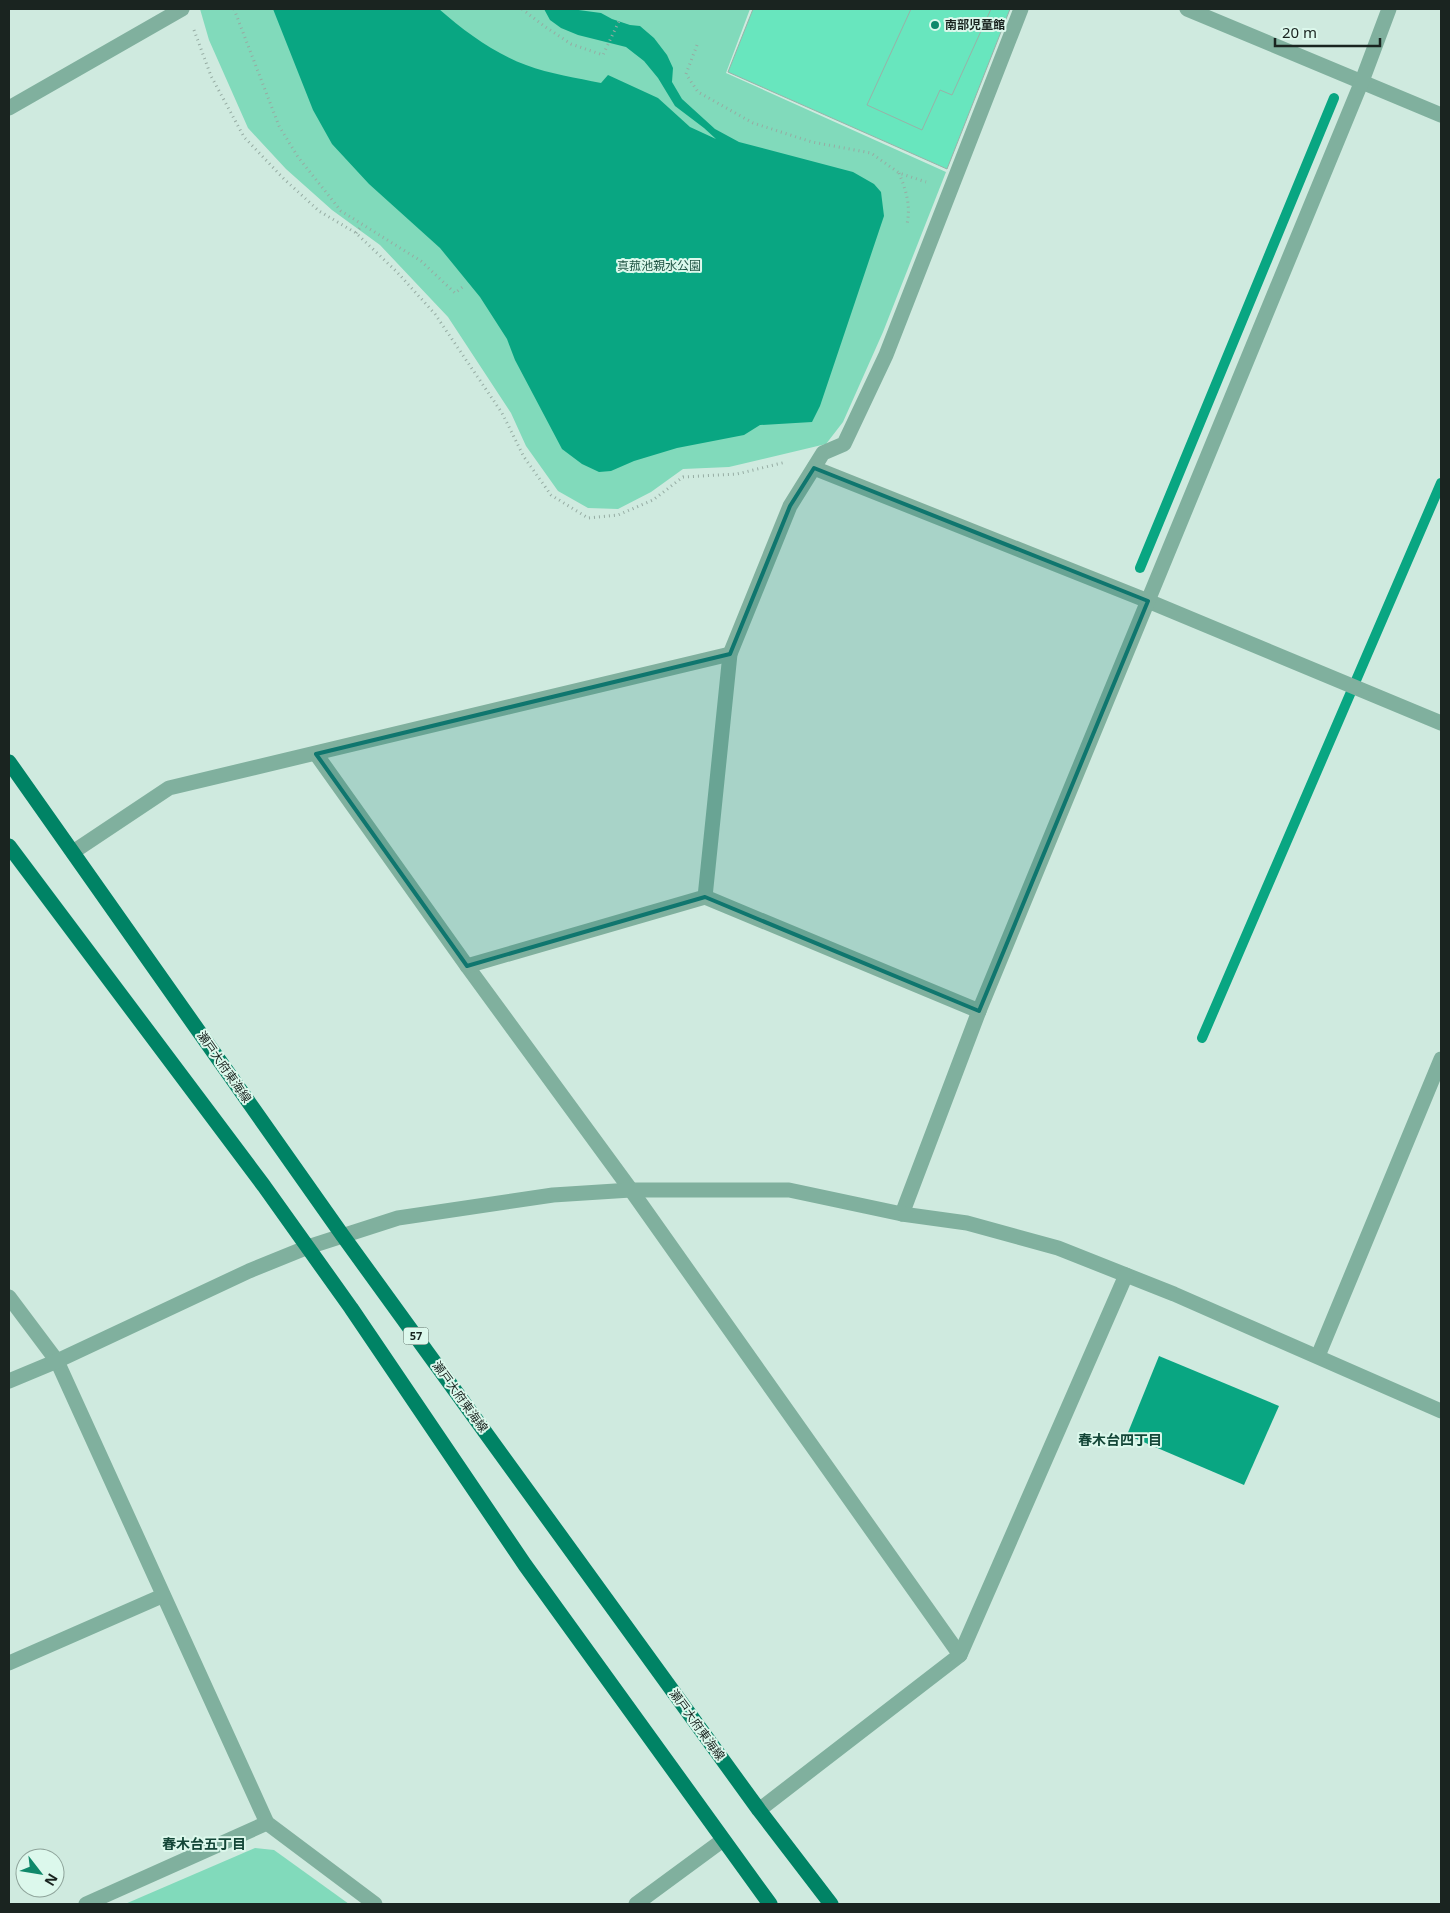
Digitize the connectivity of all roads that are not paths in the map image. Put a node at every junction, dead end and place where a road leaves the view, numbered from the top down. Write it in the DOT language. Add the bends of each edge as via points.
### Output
graph roads {
  1 [pos="182,9"];
  2 [pos="1021,9"];
  3 [pos="1187,9"];
  4 [pos="1389,9"];
  5 [pos="1362,81"];
  6 [pos="9,108"];
  7 [pos="1441,115"];
  8 [pos="814,468"];
  9 [pos="1148,601"];
  10 [pos="730,654"];
  11 [pos="1441,722"];
  12 [pos="316,754"];
  13 [pos="9,762"];
  14 [pos="73,852"];
  15 [pos="11,854"];
  16 [pos="705,897"];
  17 [pos="467,966"];
  18 [pos="979,1011"];
  19 [pos="1441,1059"];
  20 [pos="631,1190"];
  21 [pos="902,1214"];
  22 [pos="343,1236"];
  23 [pos="308,1247"];
  24 [pos="1126,1275"];
  25 [pos="9,1297"];
  26 [pos="1318,1356"];
  27 [pos="57,1361"];
  28 [pos="9,1381"];
  29 [pos="1441,1411"];
  30 [pos="162,1596"];
  31 [pos="960,1655"];
  32 [pos="9,1663"];
  33 [pos="760,1810"];
  34 [pos="267,1823"];
  35 [pos="723,1840"];
  36 [pos="86,1904"];
  37 [pos="375,1904"];
  38 [pos="636,1904"];
  39 [pos="770,1904"];
  40 [pos="830,1904"];
  1 -- 6 [label="street"];
  2 -- 8 [label="street" via="886,356 844,444 823,454"];
  3 -- 5 [label="street"];
  4 -- 5 [label="street"];
  5 -- 7 [label="street"];
  5 -- 9 [label="street"];
  8 -- 9 [label="street"];
  8 -- 10 [label="street" via="790,506"];
  9 -- 11 [label="street"];
  9 -- 18 [label="street"];
  10 -- 12 [label="street"];
  10 -- 16 [label="street"];
  12 -- 14 [label="street" via="169,788"];
  12 -- 17 [label="street"];
  13 -- 14 [label="main road, 瀬戸大府東海線 / 57"];
  14 -- 22 [label="main road, 瀬戸大府東海線 / 57"];
  15 -- 23 [label="main road"];
  16 -- 17 [label="street"];
  16 -- 18 [label="street"];
  17 -- 20 [label="street"];
  18 -- 21 [label="street"];
  19 -- 26 [label="street"];
  20 -- 21 [label="street" via="789,1190"];
  20 -- 22 [label="street" via="553,1195 398,1218"];
  20 -- 31 [label="street"];
  21 -- 24 [label="street" via="967,1224 1058,1248"];
  22 -- 23 [label="street"];
  22 -- 33 [label="main road, 瀬戸大府東海線 / 57"];
  23 -- 27 [label="street" via="249,1271"];
  23 -- 35 [label="main road" via="524,1565"];
  24 -- 26 [label="street"];
  24 -- 31 [label="street"];
  25 -- 27 [label="street"];
  26 -- 29 [label="street"];
  27 -- 28 [label="street"];
  27 -- 30 [label="street"];
  30 -- 32 [label="street"];
  30 -- 34 [label="street"];
  31 -- 33 [label="street"];
  33 -- 40 [label="main road, 瀬戸大府東海線 / 57"];
  34 -- 36 [label="street"];
  34 -- 37 [label="street"];
  35 -- 38 [label="street"];
  35 -- 39 [label="main road"];
}
